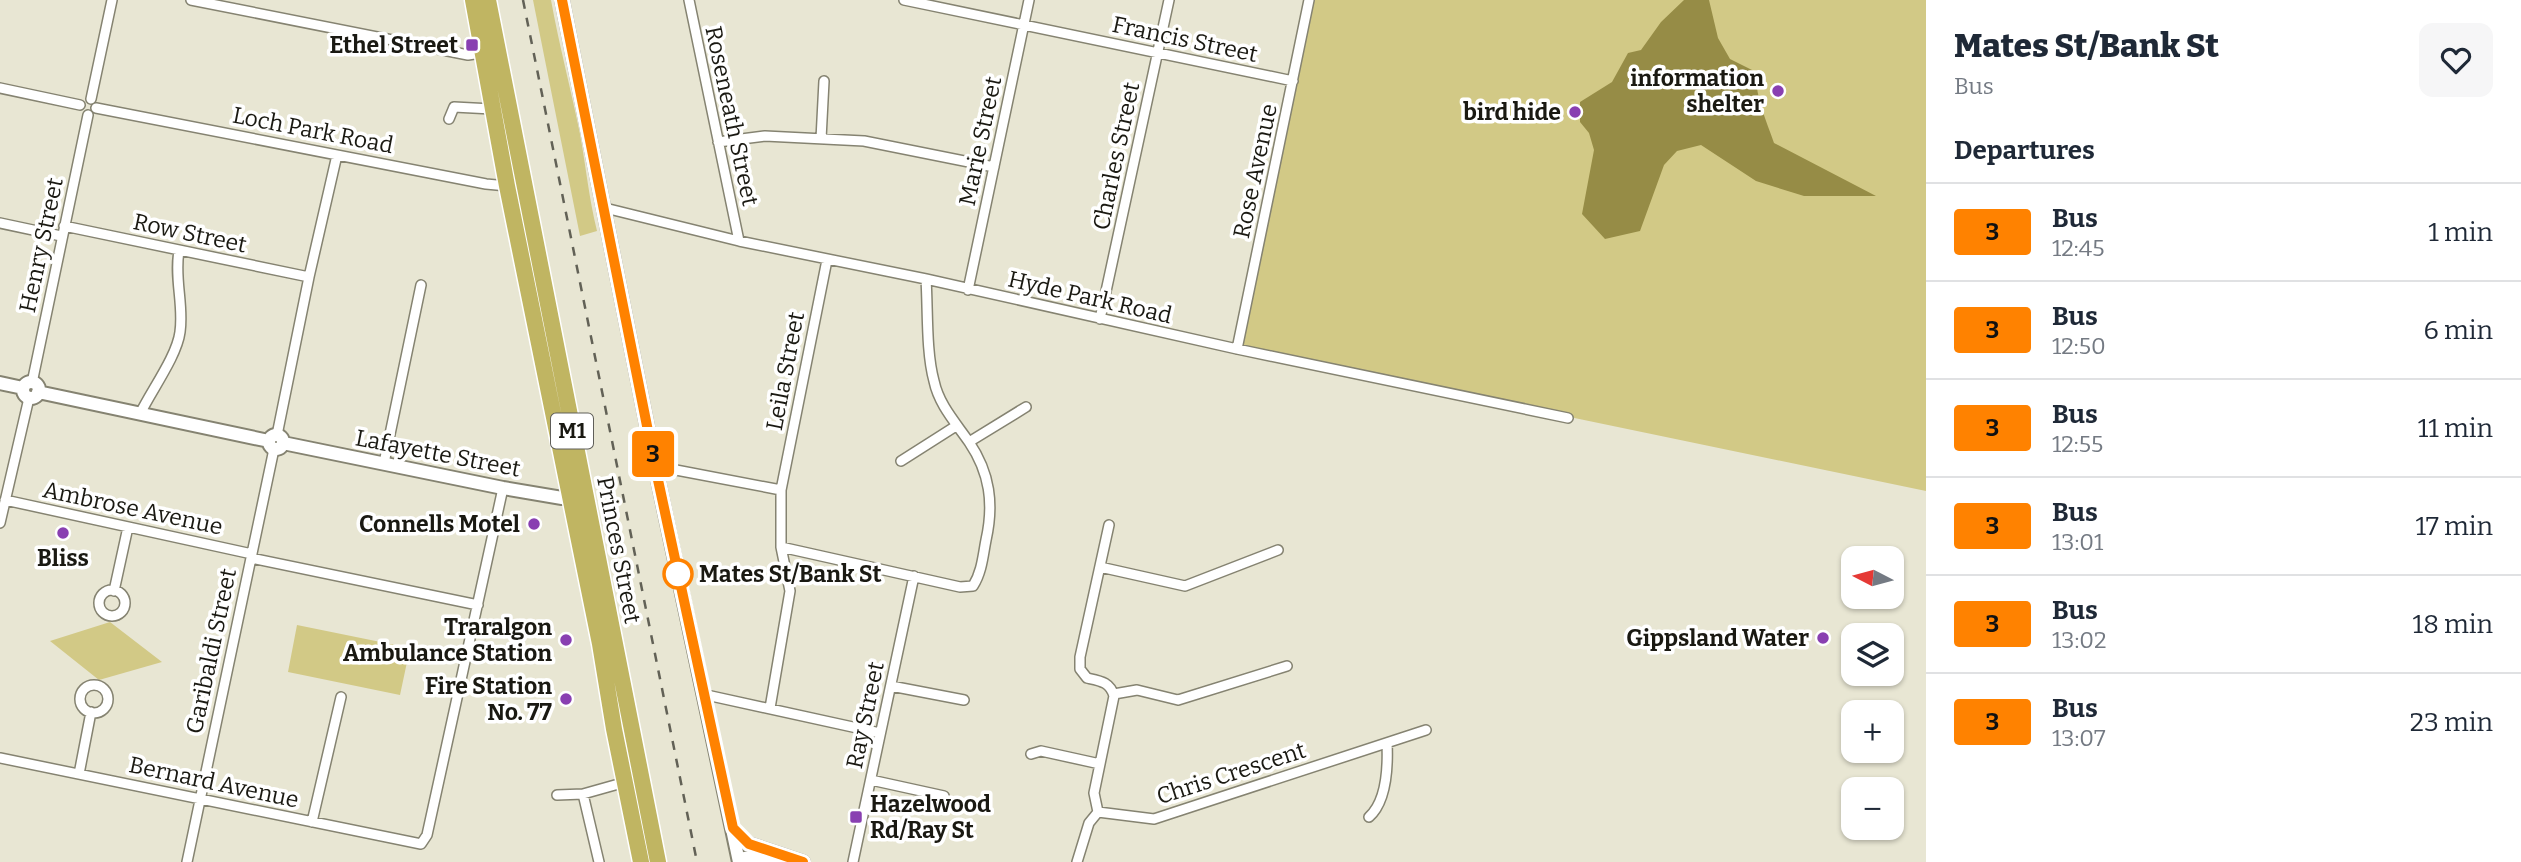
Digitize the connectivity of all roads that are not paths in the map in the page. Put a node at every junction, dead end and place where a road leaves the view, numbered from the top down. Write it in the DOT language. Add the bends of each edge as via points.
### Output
graph roads {
  1 [pos="112,0"];
  2 [pos="191,0"];
  3 [pos="473,0"];
  4 [pos="488,0"];
  5 [pos="562,0"];
  6 [pos="689,0"];
  7 [pos="904,0"];
  8 [pos="1029,0"];
  9 [pos="1169,0"];
  10 [pos="1310,0"];
  11 [pos="1024,25"];
  12 [pos="481,53"];
  13 [pos="1158,53"];
  14 [pos="824,81"];
  15 [pos="1293,81"];
  16 [pos="0,88"];
  17 [pos="94,103"];
  18 [pos="80,105"];
  19 [pos="492,109"];
  20 [pos="88,114"];
  21 [pos="449,119"];
  22 [pos="821,139"];
  23 [pos="718,142"];
  24 [pos="337,155"];
  25 [pos="994,167"];
  26 [pos="515,185"];
  27 [pos="605,208"];
  28 [pos="0,223"];
  29 [pos="63,231"];
  30 [pos="739,241"];
  31 [pos="179,251"];
  32 [pos="827,260"];
  33 [pos="309,277"];
  34 [pos="926,279"];
  35 [pos="421,285"];
  36 [pos="968,290"];
  37 [pos="1100,319"];
  38 [pos="1237,349"];
  39 [pos="0,383"];
  40 [pos="31,390"];
  41 [pos="1026,407"];
  42 [pos="140,415"];
  43 [pos="1568,418"];
  44 [pos="956,426"];
  45 [pos="276,442"];
  46 [pos="969,442"];
  47 [pos="901,461"];
  48 [pos="384,463"];
  49 [pos="655,466"];
  50 [pos="503,488"];
  51 [pos="781,490"];
  52 [pos="577,496"];
  53 [pos="5,500"];
  54 [pos="0,523"];
  55 [pos="1109,525"];
  56 [pos="128,527"];
  57 [pos="781,547"];
  58 [pos="1278,551"];
  59 [pos="251,556"];
  60 [pos="1100,567"];
  61 [pos="914,576"];
  62 [pos="114,591"];
  63 [pos="478,605"];
  64 [pos="1287,666"];
  65 [pos="891,686"];
  66 [pos="702,694"];
  67 [pos="1114,694"];
  68 [pos="341,697"];
  69 [pos="964,700"];
  70 [pos="770,708"];
  71 [pos="91,712"];
  72 [pos="1426,730"];
  73 [pos="880,733"];
  74 [pos="1387,743"];
  75 [pos="1031,754"];
  76 [pos="0,758"];
  77 [pos="1100,764"];
  78 [pos="79,774"];
  79 [pos="871,780"];
  80 [pos="614,785"];
  81 [pos="583,794"];
  82 [pos="557,795"];
  83 [pos="944,796"];
  84 [pos="199,799"];
  85 [pos="1098,812"];
  86 [pos="1369,817"];
  87 [pos="312,822"];
  88 [pos="738,855"];
  89 [pos="187,862"];
  90 [pos="599,862"];
  91 [pos="641,862"];
  92 [pos="657,862"];
  93 [pos="773,862"];
  94 [pos="803,862"];
  95 [pos="853,862"];
  96 [pos="1077,862"];
  1 -- 17 [label="street"];
  2 -- 12 [label="street" via="468,55"];
  3 -- 12 [label="highway, Princes Street / M1"];
  4 -- 26 [label="highway, Princes Street / M1"];
  5 -- 27 [label="main road"];
  6 -- 23 [label="street, Roseneath Street"];
  7 -- 11 [label="street, Francis Street"];
  8 -- 11 [label="street, Marie Street"];
  9 -- 13 [label="street, Charles Street"];
  10 -- 15 [label="street, Rose Avenue"];
  11 -- 13 [label="street, Francis Street"];
  11 -- 25 [label="street, Marie Street"];
  12 -- 19 [label="highway, Princes Street / M1"];
  13 -- 15 [label="street, Francis Street"];
  13 -- 37 [label="street, Charles Street"];
  14 -- 22 [label="street"];
  15 -- 38 [label="street, Rose Avenue"];
  16 -- 18 [label="street"];
  17 -- 18 [label="street" via="83,100"];
  17 -- 20 [label="street" via="94,113"];
  17 -- 24 [label="street, Loch Park Road"];
  18 -- 20 [label="street"];
  19 -- 21 [label="street" via="454,107"];
  19 -- 26 [label="highway, Princes Street / M1"];
  20 -- 29 [label="street, Henry Street"];
  22 -- 23 [label="street" via="765,136"];
  22 -- 25 [label="street" via="864,141"];
  23 -- 30 [label="street, Roseneath Street"];
  24 -- 26 [label="street, Loch Park Road"];
  24 -- 33 [label="street, Garibaldi Street"];
  25 -- 36 [label="street, Marie Street"];
  26 -- 52 [label="highway, Princes Street / M1"];
  27 -- 30 [label="street, Hyde Park Road"];
  27 -- 49 [label="main road"];
  28 -- 29 [label="street, Row Street"];
  29 -- 31 [label="street, Row Street"];
  29 -- 40 [label="street, Henry Street"];
  30 -- 32 [label="street, Hyde Park Road"];
  31 -- 33 [label="street, Row Street"];
  31 -- 42 [label="street" via="180,334"];
  32 -- 34 [label="street, Hyde Park Road"];
  32 -- 51 [label="street, Leila Street"];
  33 -- 45 [label="street, Garibaldi Street"];
  34 -- 36 [label="street, Hyde Park Road"];
  34 -- 44 [label="street" via="934,382"];
  35 -- 48 [label="street"];
  36 -- 37 [label="street, Hyde Park Road"];
  37 -- 38 [label="street, Hyde Park Road"];
  38 -- 43 [label="street, Hyde Park Road"];
  39 -- 40 [label="main road, Lafayette Street"];
  40 -- 42 [label="main road, Lafayette Street"];
  40 -- 53 [label="street, Henry Street"];
  41 -- 46 [label="street"];
  42 -- 45 [label="main road, Lafayette Street"];
  44 -- 46 [label="street"];
  44 -- 47 [label="street"];
  45 -- 48 [label="main road, Lafayette Street"];
  45 -- 59 [label="street, Garibaldi Street"];
  46 -- 61 [label="street" via="990,492 991,515 979,577 973,586 960,587"];
  48 -- 50 [label="main road, Lafayette Street"];
  49 -- 51 [label="street"];
  49 -- 66 [label="main road"];
  50 -- 52 [label="main road, Lafayette Street"];
  50 -- 63 [label="street"];
  51 -- 57 [label="street, Leila Street"];
  52 -- 91 [label="highway, Princes Street / M1" via="614,729"];
  52 -- 92 [label="highway, Princes Street / M1"];
  53 -- 54 [label="street, Henry Street"];
  53 -- 56 [label="street, Ambrose Avenue"];
  55 -- 60 [label="street"];
  56 -- 59 [label="street, Ambrose Avenue"];
  56 -- 62 [label="street"];
  57 -- 61 [label="street"];
  57 -- 70 [label="street, Leila Street" via="790,591"];
  58 -- 60 [label="street" via="1185,586"];
  59 -- 63 [label="street, Ambrose Avenue"];
  59 -- 84 [label="street, Garibaldi Street"];
  60 -- 67 [label="street" via="1080,669 1087,678 1104,681"];
  61 -- 65 [label="street, Ray Street"];
  63 -- 87 [label="street, Bernard Avenue" via="427,835 421,844"];
  64 -- 67 [label="street" via="1178,700 1137,690"];
  65 -- 69 [label="street"];
  65 -- 73 [label="street, Ray Street"];
  66 -- 70 [label="street"];
  66 -- 88 [label="main road"];
  66 -- 88 [label="main road" via="713,772"];
  67 -- 77 [label="street"];
  68 -- 87 [label="street"];
  70 -- 73 [label="street"];
  71 -- 78 [label="street"];
  72 -- 74 [label="street, Chris Crescent"];
  73 -- 79 [label="street, Ray Street"];
  74 -- 85 [label="street, Chris Crescent" via="1154,820"];
  74 -- 86 [label="street" via="1383,791 1377,810"];
  75 -- 77 [label="street" via="1041,751"];
  76 -- 78 [label="street, Bernard Avenue"];
  77 -- 85 [label="street" via="1094,793"];
  78 -- 84 [label="street, Bernard Avenue"];
  79 -- 83 [label="street"];
  79 -- 95 [label="street, Ray Street"];
  80 -- 81 [label="street"];
  81 -- 82 [label="street"];
  81 -- 90 [label="street"];
  84 -- 87 [label="street, Bernard Avenue"];
  84 -- 89 [label="street, Garibaldi Street"];
  85 -- 96 [label="street" via="1089,824"];
  88 -- 93 [label="main road"];
  88 -- 94 [label="main road"];
}
